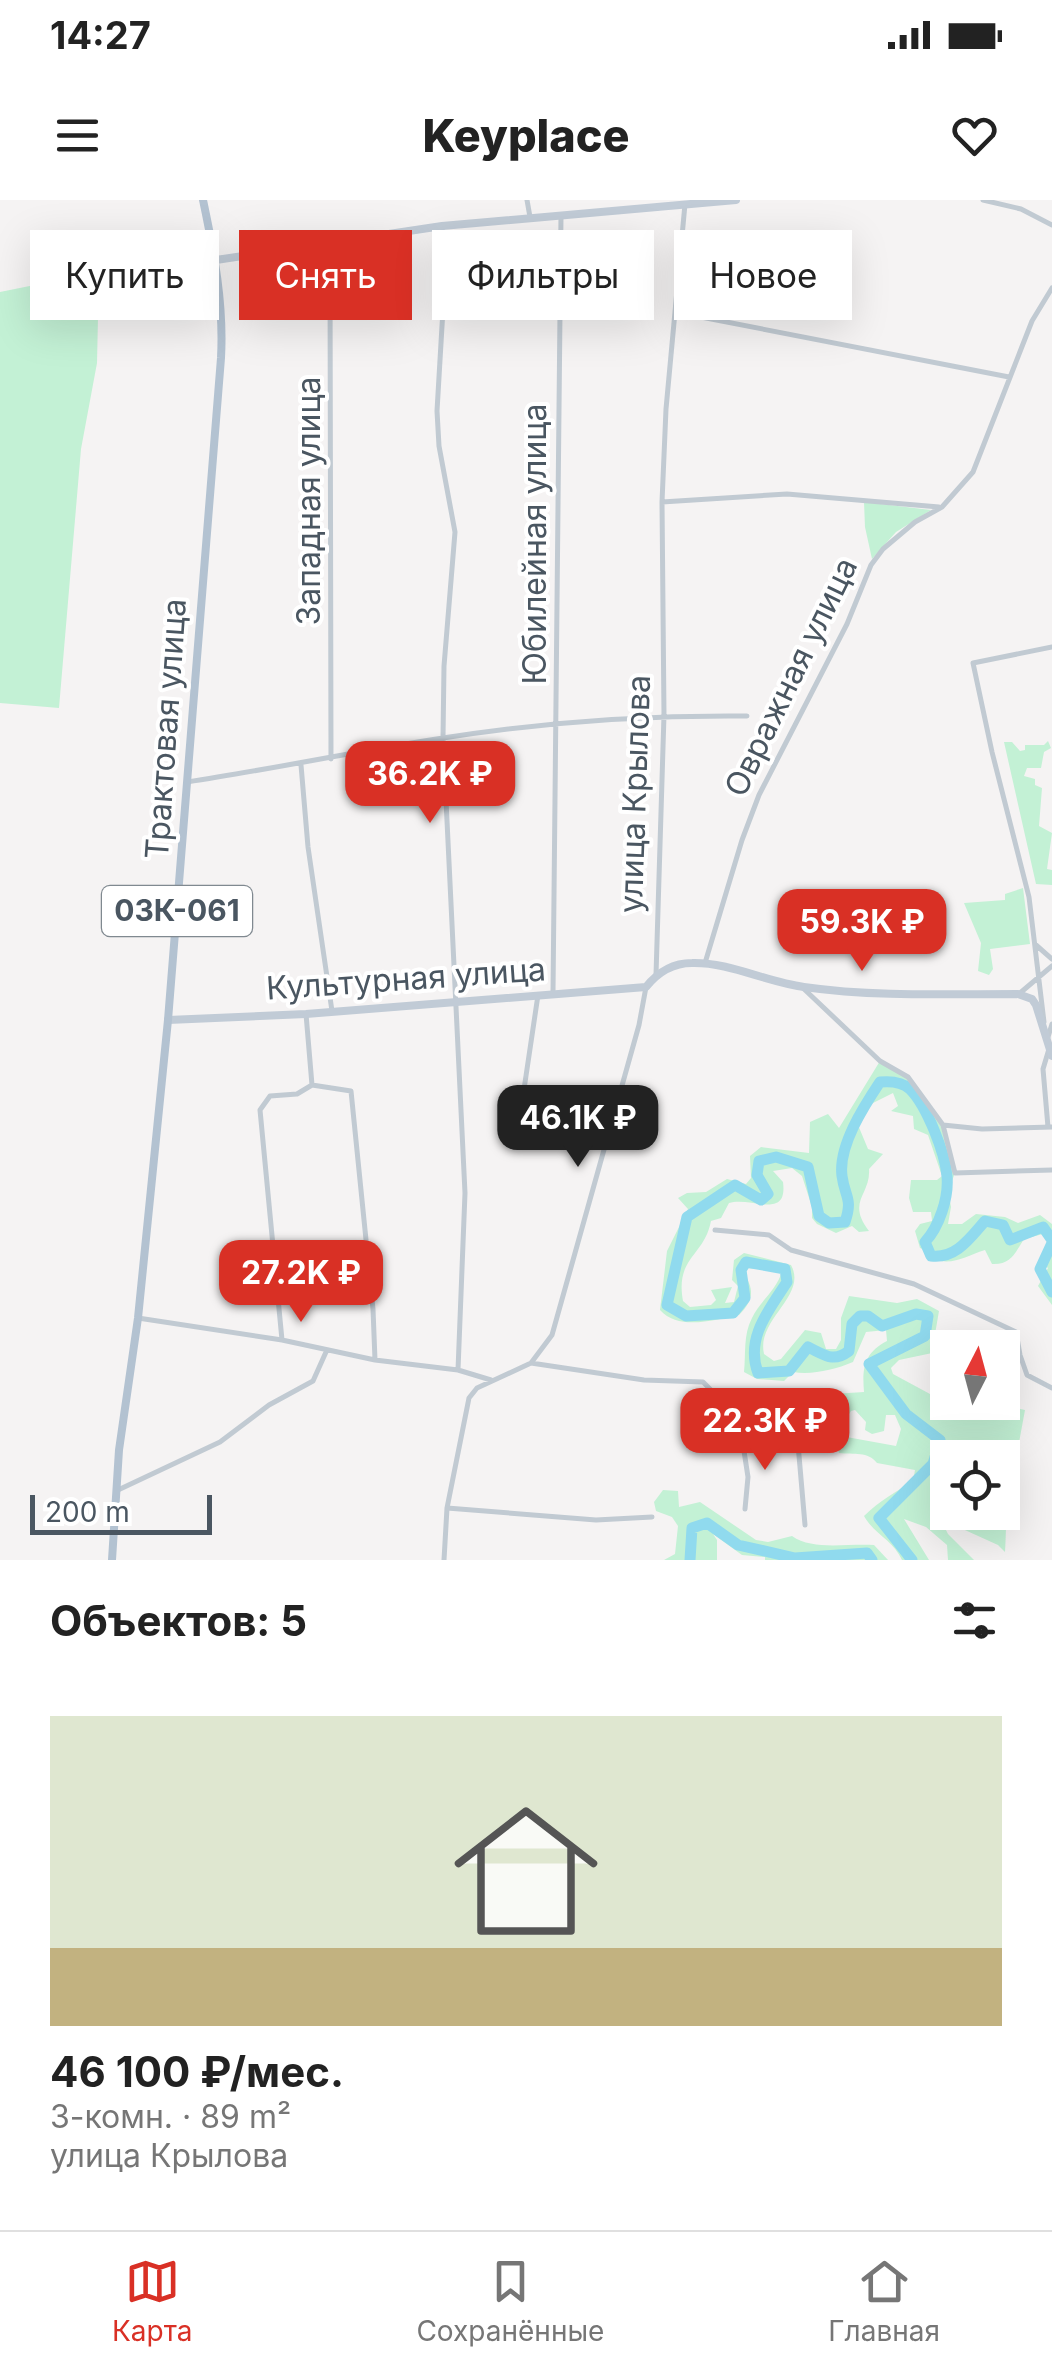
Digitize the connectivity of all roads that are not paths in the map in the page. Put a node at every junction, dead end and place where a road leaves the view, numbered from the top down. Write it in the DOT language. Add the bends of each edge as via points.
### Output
graph roads {
  1 [pos="203,200"];
  2 [pos="527,200"];
  3 [pos="736,200"];
  4 [pos="983,200"];
  5 [pos="686,204"];
  6 [pos="560,215"];
  7 [pos="530,217"];
  8 [pos="442,226"];
  9 [pos="1052,226"];
  10 [pos="210,230"];
  11 [pos="683,230"];
  12 [pos="412,231"];
  13 [pos="1052,288"];
  14 [pos="219,297"];
  15 [pos="330,320"];
  16 [pos="674,320"];
  17 [pos="716,320"];
  18 [pos="1010,377"];
  19 [pos="662,502"];
  20 [pos="942,507"];
  21 [pos="1052,646"];
  22 [pos="664,716"];
  23 [pos="747,716"];
  24 [pos="556,724"];
  25 [pos="444,738"];
  26 [pos="332,759"];
  27 [pos="300,765"];
  28 [pos="187,782"];
  29 [pos="1034,942"];
  30 [pos="1052,962"];
  31 [pos="705,963"];
  32 [pos="656,975"];
  33 [pos="1039,976"];
  34 [pos="646,987"];
  35 [pos="801,987"];
  36 [pos="553,993"];
  37 [pos="1018,994"];
  38 [pos="538,995"];
  39 [pos="457,999"];
  40 [pos="1032,1000"];
  41 [pos="1042,1004"];
  42 [pos="1052,1009"];
  43 [pos="332,1011"];
  44 [pos="306,1014"];
  45 [pos="168,1020"];
  46 [pos="1052,1024"];
  47 [pos="1050,1050"];
  48 [pos="312,1085"];
  49 [pos="523,1096"];
  50 [pos="943,1126"];
  51 [pos="1050,1126"];
  52 [pos="1052,1170"];
  53 [pos="715,1230"];
  54 [pos="138,1318"];
  55 [pos="282,1340"];
  56 [pos="326,1352"];
  57 [pos="374,1360"];
  58 [pos="531,1363"];
  59 [pos="458,1370"];
  60 [pos="491,1380"];
  61 [pos="1052,1388"];
  62 [pos="742,1438"];
  63 [pos="116,1492"];
  64 [pos="447,1508"];
  65 [pos="745,1509"];
  66 [pos="652,1517"];
  67 [pos="805,1524"];
  68 [pos="112,1560"];
  69 [pos="444,1560"];
  1 -- 10 [label="main road, Трактовая улица"];
  2 -- 7 [label="street"];
  3 -- 5 [label="street"];
  4 -- 9 [label="street"];
  5 -- 6 [label="street"];
  5 -- 11 [label="street, улица Крылова"];
  6 -- 7 [label="street"];
  6 -- 24 [label="street, Юбилейная улица"];
  7 -- 8 [label="street"];
  8 -- 12 [label="street"];
  8 -- 25 [label="street" via="438,429 455,532"];
  13 -- 18 [label="street, Овражная улица"];
  14 -- 28 [label="main road, Трактовая улица / 03К-061" via="222,334"];
  15 -- 26 [label="street, Западная улица"];
  16 -- 19 [label="street, улица Крылова"];
  17 -- 18 [label="street"];
  18 -- 20 [label="street, Овражная улица" via="973,472"];
  19 -- 20 [label="street" via="787,494"];
  19 -- 22 [label="street, улица Крылова"];
  20 -- 31 [label="street, Овражная улица" via="915,522 871,566 759,795"];
  21 -- 29 [label="street" via="973,662"];
  22 -- 23 [label="street"];
  22 -- 24 [label="street"];
  22 -- 32 [label="street, улица Крылова"];
  24 -- 25 [label="street"];
  24 -- 36 [label="street, Юбилейная улица"];
  25 -- 26 [label="street"];
  25 -- 39 [label="street"];
  26 -- 27 [label="street"];
  27 -- 28 [label="street"];
  27 -- 43 [label="street"];
  28 -- 45 [label="main road, Трактовая улица / 03К-061"];
  29 -- 30 [label="street"];
  29 -- 33 [label="street"];
  30 -- 33 [label="street"];
  31 -- 32 [label="street"];
  31 -- 35 [label="street"];
  32 -- 34 [label="street"];
  33 -- 37 [label="street"];
  33 -- 41 [label="street"];
  34 -- 36 [label="street, Культурная улица"];
  34 -- 58 [label="street" via="552,1335"];
  35 -- 37 [label="street"];
  35 -- 50 [label="street" via="880,1060 908,1077"];
  36 -- 38 [label="street, Культурная улица"];
  37 -- 40 [label="street"];
  38 -- 39 [label="street, Культурная улица"];
  38 -- 49 [label="street"];
  39 -- 43 [label="street, Культурная улица"];
  39 -- 59 [label="street" via="465,1193"];
  40 -- 41 [label="street"];
  40 -- 47 [label="street"];
  41 -- 42 [label="street"];
  41 -- 47 [label="street"];
  43 -- 44 [label="street, Культурная улица"];
  44 -- 45 [label="street, Культурная улица"];
  44 -- 48 [label="street"];
  45 -- 54 [label="main road, Трактовая улица / 03К-061"];
  46 -- 47 [label="street"];
  47 -- 51 [label="street" via="1043,1069"];
  48 -- 55 [label="street" via="270,1096 260,1110"];
  48 -- 57 [label="street" via="351,1091"];
  50 -- 51 [label="street"];
  50 -- 52 [label="street" via="955,1173"];
  53 -- 61 [label="street" via="769,1236 791,1250 914,1284 1003,1324 1016,1332 1027,1374"];
  54 -- 55 [label="street"];
  54 -- 63 [label="main road, Трактовая улица / 03К-061"];
  55 -- 56 [label="street"];
  56 -- 57 [label="street"];
  56 -- 63 [label="street" via="313,1382 220,1442"];
  57 -- 59 [label="street"];
  58 -- 60 [label="street"];
  58 -- 62 [label="street" via="702,1382 717,1422"];
  59 -- 60 [label="street"];
  60 -- 64 [label="street" via="469,1398"];
  62 -- 65 [label="street"];
  62 -- 67 [label="street" via="798,1444"];
  63 -- 68 [label="main road, Трактовая улица / 03К-061"];
  64 -- 66 [label="street" via="596,1520"];
  64 -- 69 [label="street"];
}
